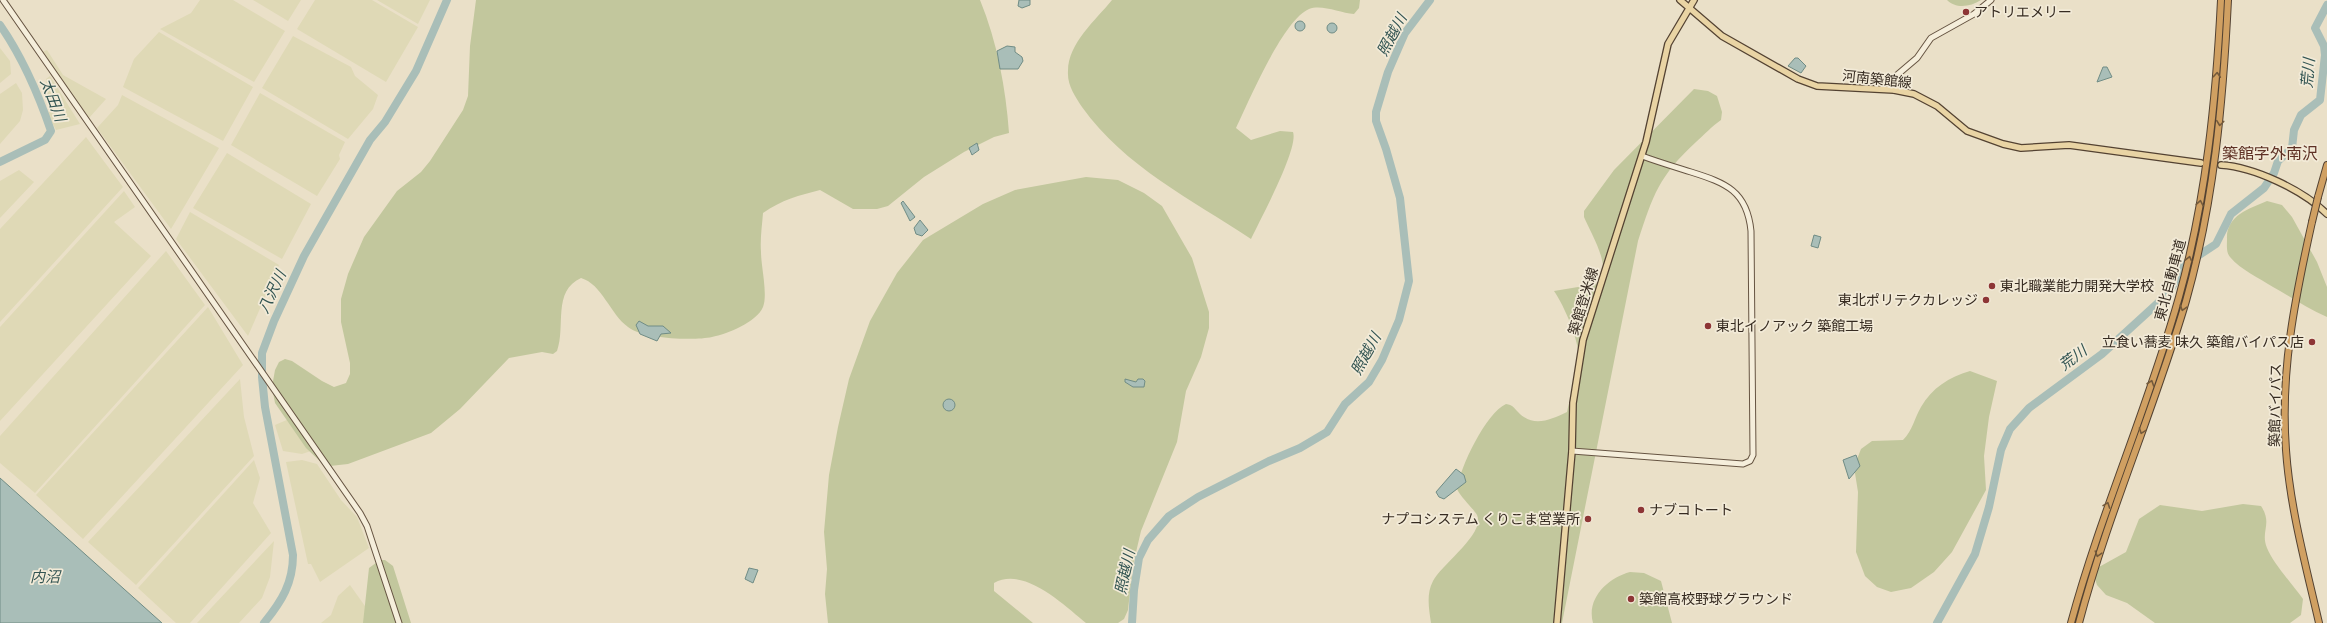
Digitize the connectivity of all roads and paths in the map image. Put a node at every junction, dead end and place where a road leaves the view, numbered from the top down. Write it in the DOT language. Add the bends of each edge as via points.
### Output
graph roads {
  1 [pos="3,0"];
  2 [pos="1680,0"];
  3 [pos="1694,0"];
  4 [pos="1991,0"];
  5 [pos="2221,0"];
  6 [pos="2228,0"];
  7 [pos="1689,8"];
  8 [pos="1894,90"];
  9 [pos="1642,156"];
  10 [pos="2201,163"];
  11 [pos="2221,165"];
  12 [pos="2327,165"];
  13 [pos="2327,214"];
  14 [pos="1572,451"];
  15 [pos="399,623"];
  16 [pos="1557,623"];
  17 [pos="2071,623"];
  18 [pos="2079,623"];
  19 [pos="2319,623"];
  1 -- 15 [label="street" via="360,513 367,526"];
  2 -- 7 [label="main road, 河南築館線"];
  3 -- 7 [label="main road, 築館登米線"];
  4 -- 8 [label="street" via="1974,14 1931,38 1917,58 1897,75"];
  17 -- 5 [label="highway, 東北自動車道, one-way" via="2093,545 2165,343 2185,276 2213,121"];
  6 -- 18 [label="highway, 東北自動車道, one-way" via="2220,122 2202,237 2172,345 2100,546"];
  7 -- 8 [label="main road, 河南築館線" via="1722,36 1807,83 1817,86"];
  7 -- 9 [label="main road, 築館登米線" via="1668,44"];
  8 -- 10 [label="main road, 河南築館線" via="1926,99 1967,131 2003,144 2021,148 2069,145"];
  9 -- 14 [label="main road, 築館登米線" via="1583,340 1573,404"];
  9 -- 14 [label="street" via="1720,181 1739,195 1746,206 1751,231 1753,455 1750,462 1742,464"];
  11 -- 13 [label="main road" via="2247,170 2277,182"];
  12 -- 19 [label="highway, 築館バイパス, bridge" via="2293,310 2286,396 2286,450 2298,534"];
  14 -- 16 [label="main road, 築館登米線"];
}
